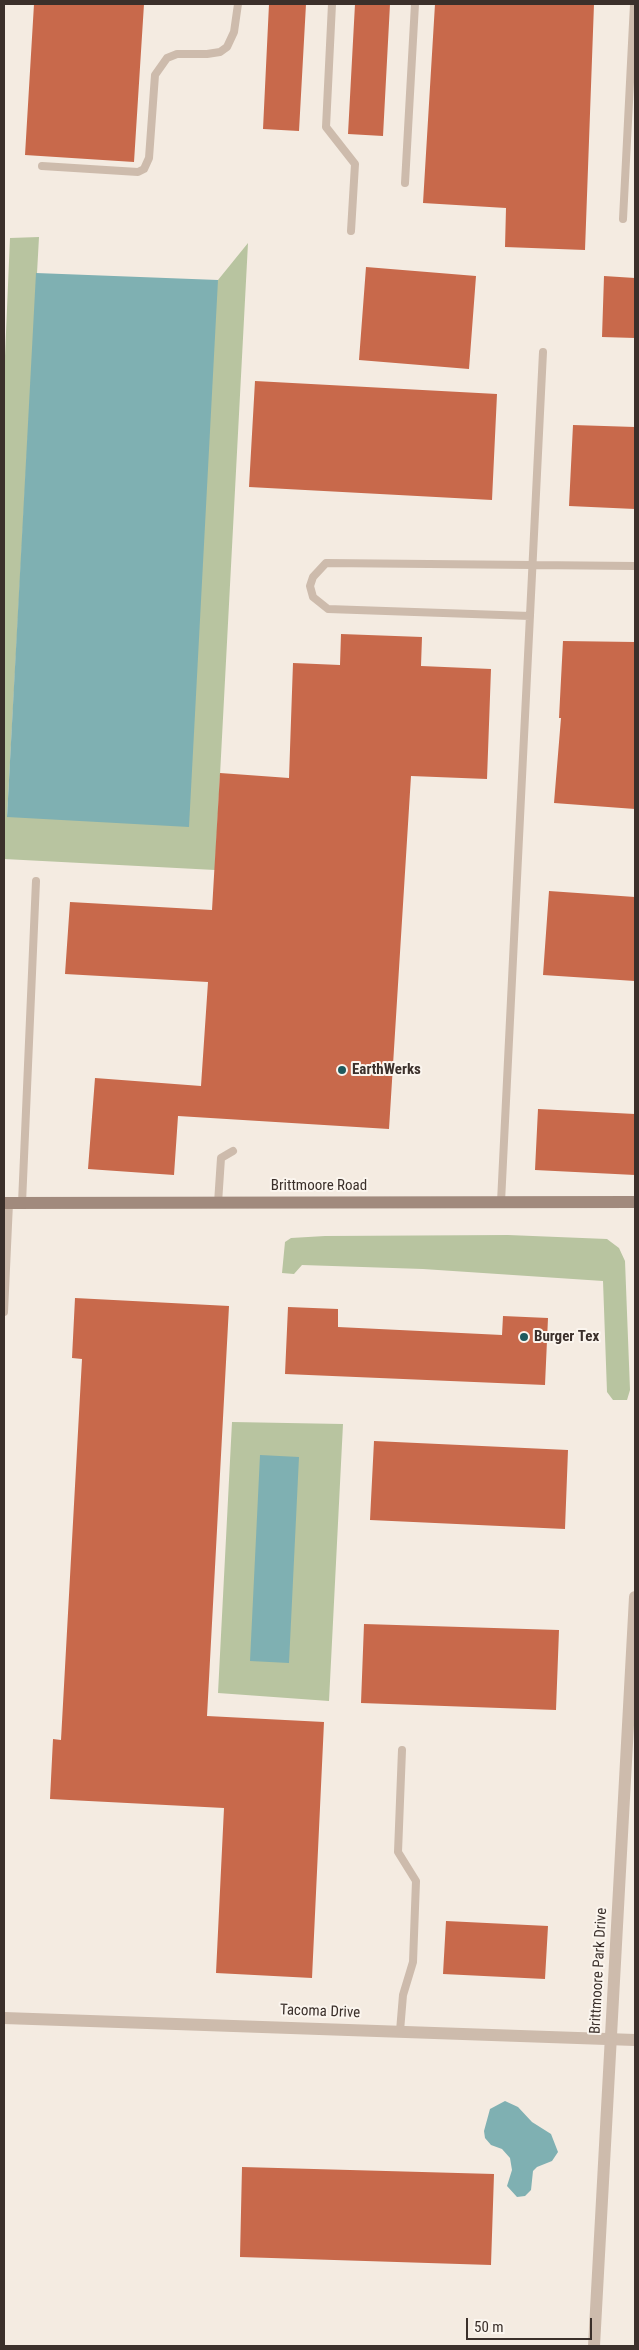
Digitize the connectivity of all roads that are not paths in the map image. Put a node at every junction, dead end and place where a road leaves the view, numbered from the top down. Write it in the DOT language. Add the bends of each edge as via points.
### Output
graph roads {
  1 [pos="238,4"];
  2 [pos="332,4"];
  3 [pos="415,4"];
  4 [pos="634,4"];
  5 [pos="42,166"];
  6 [pos="405,184"];
  7 [pos="623,219"];
  8 [pos="351,231"];
  9 [pos="543,352"];
  10 [pos="635,566"];
  11 [pos="531,567"];
  12 [pos="530,616"];
  13 [pos="36,880"];
  14 [pos="233,1151"];
  15 [pos="502,1202"];
  16 [pos="635,1202"];
  17 [pos="12,1203"];
  18 [pos="218,1203"];
  19 [pos="4,1312"];
  20 [pos="635,1597"];
  21 [pos="402,1750"];
  22 [pos="4,2018"];
  23 [pos="400,2031"];
  24 [pos="611,2038"];
  25 [pos="635,2040"];
  26 [pos="594,2346"];
  1 -- 5 [label="lane" via="234,32 227,47 207,54 176,54 166,58 155,75 149,158 144,169 138,172"];
  2 -- 8 [label="lane" via="326,127 355,164"];
  3 -- 6 [label="lane"];
  4 -- 7 [label="lane"];
  9 -- 11 [label="lane"];
  10 -- 11 [label="lane"];
  11 -- 12 [label="lane"];
  11 -- 12 [label="lane" via="326,564 310,586 313,597 328,609"];
  12 -- 15 [label="lane"];
  13 -- 17 [label="lane"];
  14 -- 18 [label="lane" via="221,1158"];
  15 -- 16 [label="main road, Brittmoore Road"];
  15 -- 18 [label="main road, Brittmoore Road"];
  17 -- 18 [label="main road, Brittmoore Road"];
  17 -- 19 [label="lane"];
  20 -- 24 [label="street, Brittmoore Park Drive"];
  21 -- 23 [label="lane" via="398,1852 416,1881 412,1962 403,1995"];
  22 -- 23 [label="street, Tacoma Drive"];
  23 -- 24 [label="street, Tacoma Drive"];
  24 -- 25 [label="street, Tacoma Drive"];
  24 -- 26 [label="street, Brittmoore Park Drive"];
}
